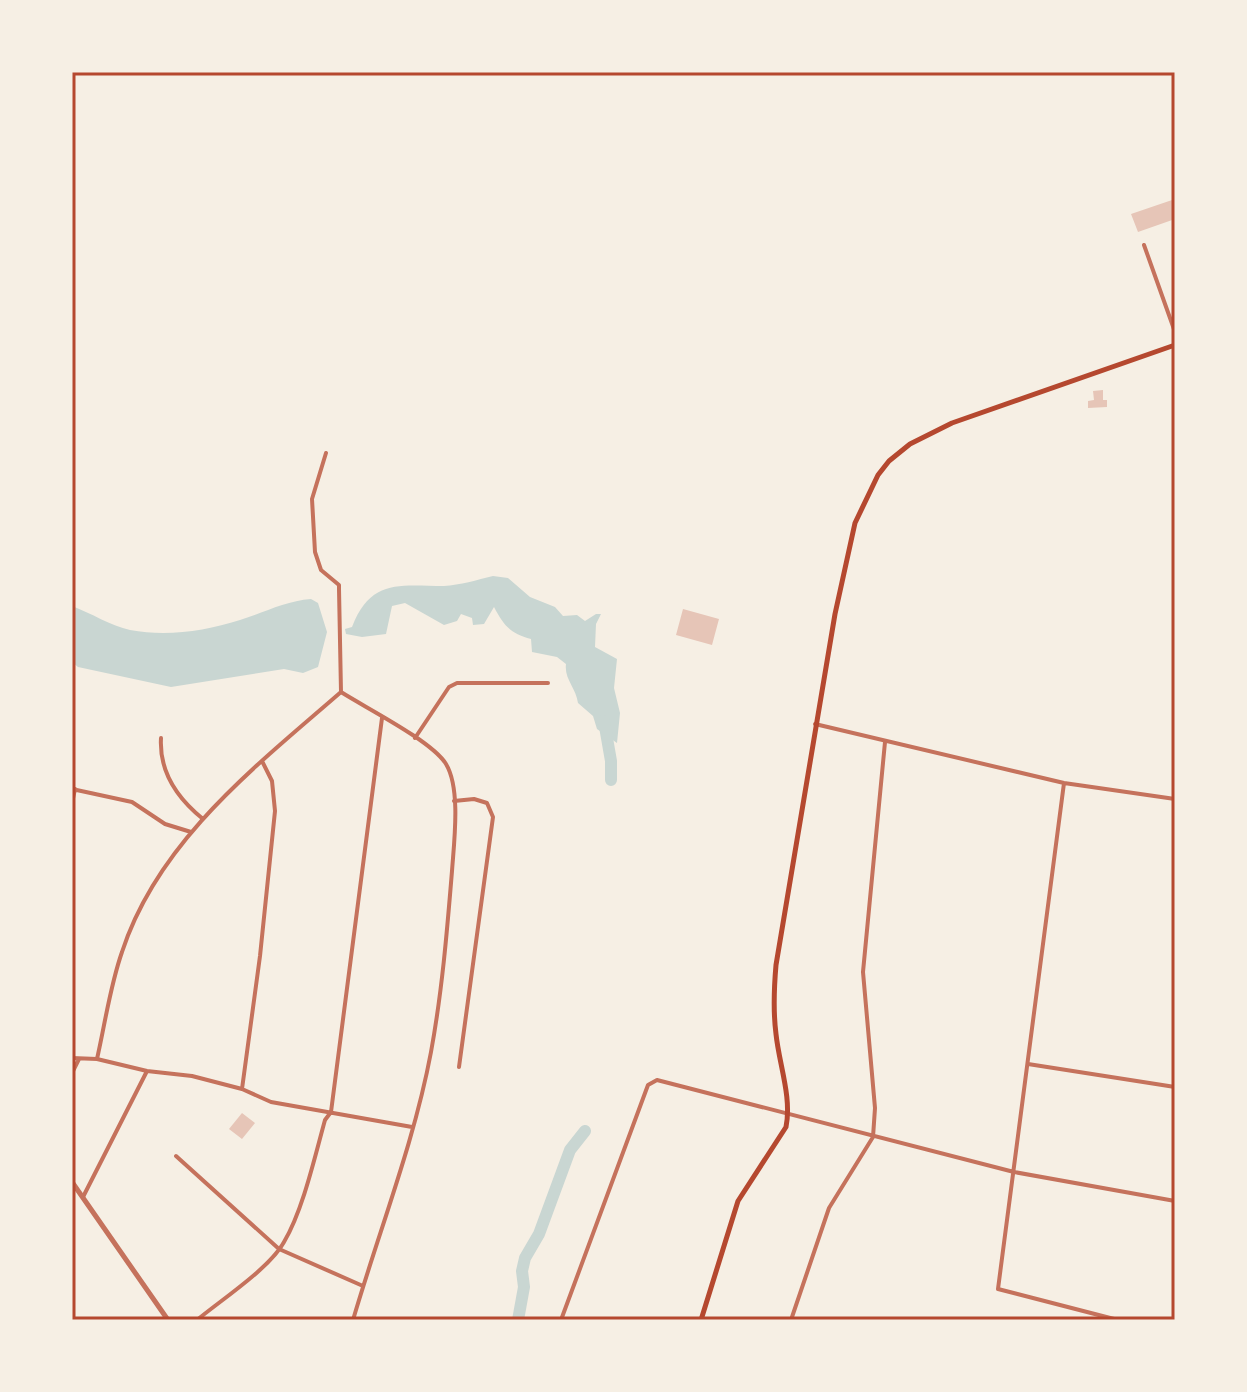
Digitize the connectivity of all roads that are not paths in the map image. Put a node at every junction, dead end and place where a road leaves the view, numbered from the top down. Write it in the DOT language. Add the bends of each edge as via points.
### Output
graph roads {
  1 [pos="1144,245"];
  2 [pos="1175,332"];
  3 [pos="1175,345"];
  4 [pos="326,453"];
  5 [pos="548,683"];
  6 [pos="341,692"];
  7 [pos="382,718"];
  8 [pos="815,724"];
  9 [pos="161,738"];
  10 [pos="415,738"];
  11 [pos="885,742"];
  12 [pos="262,761"];
  13 [pos="1064,783"];
  14 [pos="74,789"];
  15 [pos="1175,799"];
  16 [pos="454,801"];
  17 [pos="72,803"];
  18 [pos="203,819"];
  19 [pos="191,832"];
  20 [pos="72,1058"];
  21 [pos="79,1059"];
  22 [pos="97,1059"];
  23 [pos="1028,1064"];
  24 [pos="459,1067"];
  25 [pos="147,1071"];
  26 [pos="72,1073"];
  27 [pos="1175,1087"];
  28 [pos="242,1089"];
  29 [pos="331,1112"];
  30 [pos="789,1113"];
  31 [pos="412,1127"];
  32 [pos="873,1137"];
  33 [pos="176,1156"];
  34 [pos="1014,1172"];
  35 [pos="72,1182"];
  36 [pos="83,1197"];
  37 [pos="1175,1201"];
  38 [pos="279,1249"];
  39 [pos="363,1286"];
  40 [pos="168,1320"];
  41 [pos="197,1320"];
  42 [pos="353,1320"];
  43 [pos="561,1320"];
  44 [pos="701,1320"];
  45 [pos="791,1320"];
  46 [pos="1118,1320"];
  1 -- 2 [label="street"];
  3 -- 8 [label="main road" via="952,423 898,452 867,494 855,523"];
  4 -- 6 [label="street" via="312,499 313,537 321,570 339,585"];
  5 -- 10 [label="street" via="457,683"];
  6 -- 7 [label="street"];
  6 -- 12 [label="street"];
  7 -- 10 [label="street"];
  7 -- 29 [label="street"];
  8 -- 11 [label="street"];
  8 -- 30 [label="main road" via="774,991 775,1032"];
  9 -- 18 [label="street" via="166,774 176,794"];
  10 -- 16 [label="street" via="444,760"];
  11 -- 13 [label="street"];
  11 -- 32 [label="street" via="863,972"];
  12 -- 18 [label="street"];
  12 -- 28 [label="street" via="272,781 275,811"];
  13 -- 15 [label="street"];
  13 -- 23 [label="street"];
  14 -- 17 [label="street"];
  14 -- 19 [label="street" via="132,802 165,824"];
  16 -- 24 [label="street" via="487,803 493,817"];
  16 -- 31 [label="street" via="445,947 431,1053"];
  18 -- 19 [label="street"];
  19 -- 22 [label="street" via="154,881 121,952"];
  20 -- 21 [label="street"];
  21 -- 22 [label="street"];
  21 -- 26 [label="street"];
  22 -- 25 [label="street"];
  23 -- 27 [label="street"];
  23 -- 34 [label="street"];
  25 -- 28 [label="street"];
  25 -- 36 [label="street"];
  28 -- 29 [label="street" via="271,1102"];
  29 -- 31 [label="street"];
  29 -- 38 [label="street"];
  30 -- 32 [label="street"];
  30 -- 43 [label="street" via="651,1082"];
  30 -- 44 [label="main road" via="786,1127 738,1201"];
  31 -- 39 [label="street"];
  32 -- 34 [label="street"];
  32 -- 45 [label="street" via="829,1208"];
  33 -- 38 [label="street"];
  34 -- 37 [label="street"];
  34 -- 46 [label="street" via="998,1289"];
  35 -- 36 [label="street"];
  36 -- 40 [label="street"];
  38 -- 39 [label="street"];
  38 -- 41 [label="street"];
  39 -- 42 [label="street"];
}
